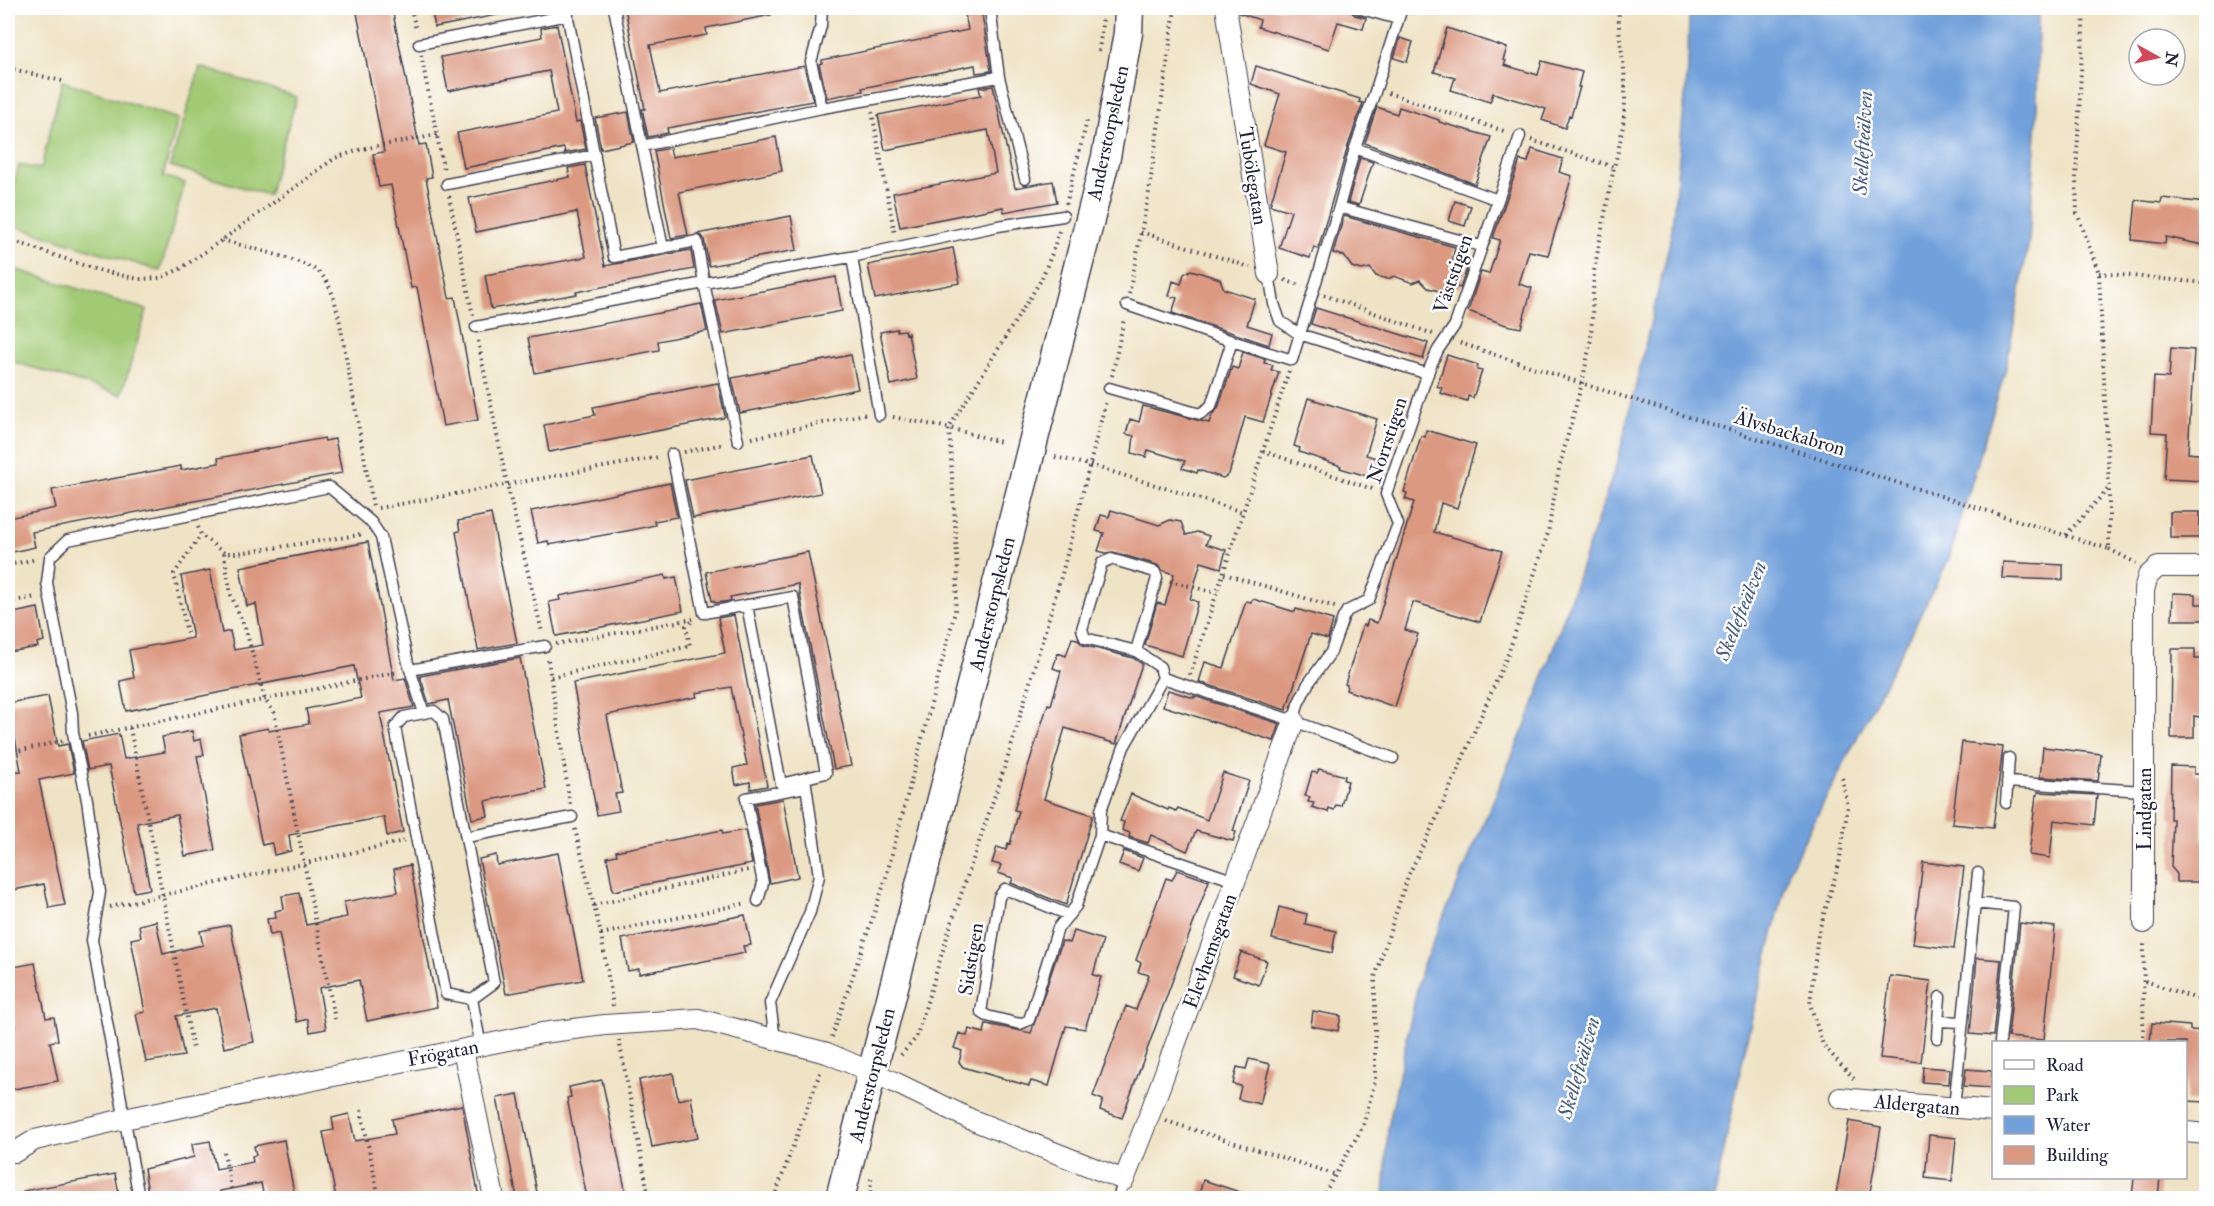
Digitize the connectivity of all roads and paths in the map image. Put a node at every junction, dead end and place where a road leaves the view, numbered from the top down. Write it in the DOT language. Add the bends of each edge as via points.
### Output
graph roads {
  1 [pos="11,8"];
  2 [pos="411,8"];
  3 [pos="614,8"];
  4 [pos="822,8"];
  5 [pos="990,8"];
  6 [pos="1104,8"];
  7 [pos="1129,8"];
  8 [pos="1175,8"];
  9 [pos="1226,8"];
  10 [pos="1358,8"];
  11 [pos="1402,8"];
  12 [pos="1619,8"];
  13 [pos="2084,8"];
  14 [pos="567,11"];
  15 [pos="1398,19"];
  16 [pos="419,44"];
  17 [pos="8,47"];
  18 [pos="1097,62"];
  19 [pos="8,68"];
  20 [pos="999,77"];
  21 [pos="62,81"];
  22 [pos="1376,89"];
  23 [pos="869,100"];
  24 [pos="822,108"];
  25 [pos="1088,114"];
  26 [pos="437,135"];
  27 [pos="1520,136"];
  28 [pos="642,146"];
  29 [pos="1355,148"];
  30 [pos="595,155"];
  31 [pos="1614,167"];
  32 [pos="1025,179"];
  33 [pos="447,184"];
  34 [pos="1498,200"];
  35 [pos="1339,207"];
  36 [pos="1063,216"];
  37 [pos="1141,232"];
  38 [pos="8,239"];
  39 [pos="222,240"];
  40 [pos="1481,246"];
  41 [pos="897,247"];
  42 [pos="663,248"];
  43 [pos="852,257"];
  44 [pos="2098,273"];
  45 [pos="1269,274"];
  46 [pos="704,283"];
  47 [pos="2206,283"];
  48 [pos="1313,290"];
  49 [pos="1127,305"];
  50 [pos="476,327"];
  51 [pos="1299,334"];
  52 [pos="1446,338"];
  53 [pos="1232,341"];
  54 [pos="1292,360"];
  55 [pos="1428,374"];
  56 [pos="1582,383"];
  57 [pos="1109,388"];
  58 [pos="1423,389"];
  59 [pos="879,415"];
  60 [pos="948,428"];
  61 [pos="738,441"];
  62 [pos="1001,442"];
  63 [pos="1263,451"];
  64 [pos="672,454"];
  65 [pos="1055,457"];
  66 [pos="1090,465"];
  67 [pos="507,484"];
  68 [pos="2109,488"];
  69 [pos="1386,494"];
  70 [pos="1243,512"];
  71 [pos="194,514"];
  72 [pos="371,522"];
  73 [pos="201,535"];
  74 [pos="2066,535"];
  75 [pos="2109,549"];
  76 [pos="224,553"];
  77 [pos="50,557"];
  78 [pos="8,565"];
  79 [pos="2206,567"];
  80 [pos="1224,574"];
  81 [pos="2148,576"];
  82 [pos="1157,578"];
  83 [pos="1217,593"];
  84 [pos="49,594"];
  85 [pos="8,602"];
  86 [pos="747,605"];
  87 [pos="1347,611"];
  88 [pos="187,633"];
  89 [pos="545,646"];
  90 [pos="1136,651"];
  91 [pos="410,670"];
  92 [pos="551,677"];
  93 [pos="1163,678"];
  94 [pos="1186,687"];
  95 [pos="265,700"];
  96 [pos="424,713"];
  97 [pos="1294,721"];
  98 [pos="130,728"];
  99 [pos="74,739"];
  100 [pos="8,753"];
  101 [pos="1393,758"];
  102 [pos="2009,758"];
  103 [pos="1842,778"];
  104 [pos="2007,782"];
  105 [pos="805,783"];
  106 [pos="2143,791"];
  107 [pos="2006,803"];
  108 [pos="572,817"];
  109 [pos="1100,835"];
  110 [pos="466,837"];
  111 [pos="417,838"];
  112 [pos="304,862"];
  113 [pos="760,867"];
  114 [pos="1978,873"];
  115 [pos="1235,881"];
  116 [pos="162,894"];
  117 [pos="758,901"];
  118 [pos="1975,903"];
  119 [pos="594,905"];
  120 [pos="97,910"];
  121 [pos="1069,915"];
  122 [pos="2144,922"];
  123 [pos="601,934"];
  124 [pos="2145,981"];
  125 [pos="1940,998"];
  126 [pos="472,999"];
  127 [pos="2206,1002"];
  128 [pos="335,1019"];
  129 [pos="1938,1021"];
  130 [pos="1963,1022"];
  131 [pos="616,1024"];
  132 [pos="1937,1038"];
  133 [pos="775,1039"];
  134 [pos="2000,1041"];
  135 [pos="2143,1041"];
  136 [pos="472,1048"];
  137 [pos="192,1049"];
  138 [pos="827,1053"];
  139 [pos="883,1076"];
  140 [pos="1840,1098"];
  141 [pos="1863,1100"];
  142 [pos="1954,1108"];
  143 [pos="1992,1108"];
  144 [pos="361,1110"];
  145 [pos="1149,1116"];
  146 [pos="124,1119"];
  147 [pos="2187,1132"];
  148 [pos="2206,1134"];
  149 [pos="224,1152"];
  150 [pos="11,1154"];
  151 [pos="872,1172"];
  152 [pos="1334,1174"];
  153 [pos="1121,1189"];
  154 [pos="139,1198"];
  155 [pos="233,1198"];
  156 [pos="379,1198"];
  157 [pos="494,1198"];
  158 [pos="649,1198"];
  159 [pos="774,1198"];
  160 [pos="840,1198"];
  161 [pos="870,1198"];
  162 [pos="1322,1198"];
  1 -- 17 [label="path"];
  2 -- 16 [label="path"];
  3 -- 28 [label="lane"];
  4 -- 24 [label="lane" via="811,62"];
  5 -- 20 [label="lane"];
  6 -- 18 [label="path"];
  7 -- 139 [label="main road, Anderstorpsleden" via="1106,157"];
  8 -- 37 [label="path"];
  9 -- 45 [label="street, Tubölegatan"];
  10 -- 15 [label="lane"];
  11 -- 15 [label="lane"];
  12 -- 31 [label="path" via="1625,87 1622,133"];
  13 -- 44 [label="path" via="2077,213"];
  14 -- 16 [label="lane"];
  14 -- 30 [label="lane"];
  15 -- 22 [label="lane"];
  16 -- 26 [label="path"];
  19 -- 21 [label="path"];
  20 -- 23 [label="lane"];
  20 -- 32 [label="lane"];
  22 -- 27 [label="path"];
  22 -- 29 [label="lane"];
  23 -- 24 [label="lane"];
  23 -- 41 [label="path"];
  24 -- 28 [label="lane"];
  25 -- 36 [label="path"];
  26 -- 33 [label="path"];
  26 -- 39 [label="path" via="335,158"];
  27 -- 31 [label="path"];
  27 -- 34 [label="lane, Väststigen"];
  28 -- 42 [label="lane"];
  29 -- 34 [label="lane"];
  29 -- 35 [label="lane"];
  30 -- 33 [label="lane"];
  30 -- 42 [label="lane" via="614,256"];
  31 -- 56 [label="path" via="1594,271 1590,339"];
  33 -- 50 [label="path"];
  34 -- 40 [label="lane, Väststigen"];
  35 -- 40 [label="lane"];
  35 -- 48 [label="lane"];
  36 -- 41 [label="lane"];
  36 -- 60 [label="path" via="1041,280"];
  37 -- 45 [label="path, Älvsbackabron"];
  37 -- 49 [label="path"];
  38 -- 39 [label="path" via="98,270 139,279 170,273"];
  39 -- 67 [label="path" via="303,264 320,272 331,289 373,509"];
  40 -- 52 [label="lane, Väststigen" via="1455,325"];
  41 -- 43 [label="lane"];
  42 -- 46 [label="lane" via="697,241"];
  43 -- 46 [label="lane"];
  43 -- 59 [label="lane"];
  44 -- 47 [label="path"];
  44 -- 68 [label="path"];
  45 -- 48 [label="path, Älvsbackabron"];
  45 -- 51 [label="lane, Tubölegatan" via="1281,321"];
  46 -- 50 [label="lane"];
  46 -- 61 [label="lane"];
  48 -- 51 [label="lane"];
  48 -- 52 [label="path, Älvsbackabron"];
  49 -- 53 [label="lane"];
  49 -- 57 [label="path"];
  50 -- 67 [label="path"];
  51 -- 54 [label="lane"];
  51 -- 55 [label="lane"];
  52 -- 55 [label="lane, Väststigen"];
  52 -- 56 [label="path, Älvsbackabron"];
  53 -- 54 [label="lane"];
  53 -- 57 [label="lane" via="1211,406 1200,414"];
  54 -- 63 [label="path"];
  55 -- 58 [label="lane, Väststigen"];
  56 -- 74 [label="path, Älvsbackabron"];
  56 -- 152 [label="path" via="1559,468 1548,533 1508,654 1408,876 1375,977 1375,1082 1363,1126"];
  57 -- 66 [label="path"];
  58 -- 69 [label="lane, Norrstigen"];
  59 -- 60 [label="path"];
  59 -- 61 [label="path" via="870,413"];
  60 -- 62 [label="path"];
  60 -- 138 [label="path" via="958,572 955,612 885,881"];
  61 -- 64 [label="path"];
  63 -- 69 [label="path"];
  63 -- 70 [label="path"];
  64 -- 67 [label="path"];
  64 -- 86 [label="lane" via="704,613"];
  65 -- 66 [label="path"];
  66 -- 70 [label="path"];
  66 -- 139 [label="path" via="1064,570 1008,758 916,1038"];
  67 -- 89 [label="path"];
  68 -- 74 [label="path"];
  68 -- 75 [label="path"];
  69 -- 87 [label="lane, Norrstigen" via="1398,524 1369,600"];
  70 -- 80 [label="path"];
  71 -- 72 [label="lane" via="329,487"];
  71 -- 73 [label="path"];
  71 -- 77 [label="lane" via="68,540"];
  72 -- 76 [label="path" via="359,536"];
  72 -- 91 [label="lane" via="381,537"];
  73 -- 76 [label="path"];
  73 -- 88 [label="path" via="174,574"];
  74 -- 75 [label="path, Älvsbackabron"];
  75 -- 81 [label="path, Älvsbackabron" via="2142,567"];
  76 -- 95 [label="path" via="231,595 246,630"];
  77 -- 78 [label="path"];
  77 -- 84 [label="lane"];
  79 -- 81 [label="street" via="2158,567"];
  80 -- 83 [label="path"];
  80 -- 87 [label="path"];
  81 -- 106 [label="street, Lindgatan" via="2144,590"];
  82 -- 83 [label="path"];
  82 -- 90 [label="lane"];
  82 -- 90 [label="lane" via="1155,572 1111,559 1102,563 1082,629 1085,638"];
  83 -- 94 [label="path"];
  84 -- 85 [label="path"];
  84 -- 99 [label="lane"];
  86 -- 105 [label="lane" via="781,784"];
  86 -- 105 [label="lane" via="794,597 826,773"];
  87 -- 97 [label="lane" via="1331,652 1298,704"];
  89 -- 91 [label="lane"];
  89 -- 92 [label="path"];
  89 -- 92 [label="path" via="697,618 686,626 690,646"];
  90 -- 93 [label="lane" via="1160,667"];
  91 -- 95 [label="path"];
  91 -- 96 [label="lane"];
  92 -- 108 [label="path"];
  93 -- 94 [label="lane"];
  93 -- 109 [label="lane, Sidstigen" via="1124,747 1101,810"];
  94 -- 97 [label="lane"];
  95 -- 98 [label="path"];
  95 -- 112 [label="path" via="274,712"];
  96 -- 110 [label="lane" via="434,711 443,719"];
  96 -- 111 [label="lane" via="404,717 395,727"];
  97 -- 101 [label="lane"];
  97 -- 115 [label="street, Elevhemsgatan"];
  98 -- 99 [label="path"];
  98 -- 116 [label="path"];
  99 -- 100 [label="path"];
  99 -- 120 [label="lane" via="100,892"];
  102 -- 104 [label="lane"];
  103 -- 141 [label="path" via="1848,806 1839,864 1818,934 1810,1004 1823,1045 1858,1083"];
  104 -- 106 [label="lane"];
  104 -- 107 [label="lane"];
  105 -- 113 [label="lane" via="746,798"];
  105 -- 133 [label="lane" via="819,876 810,912 770,1003"];
  106 -- 122 [label="street, Lindgatan"];
  108 -- 110 [label="lane"];
  108 -- 119 [label="path"];
  109 -- 115 [label="lane"];
  109 -- 121 [label="lane, Sidstigen" via="1076,906"];
  110 -- 126 [label="lane" via="494,983"];
  111 -- 112 [label="path"];
  111 -- 126 [label="lane" via="446,994"];
  112 -- 116 [label="path"];
  112 -- 128 [label="path"];
  113 -- 117 [label="lane" via="763,884"];
  113 -- 119 [label="path"];
  114 -- 118 [label="lane"];
  115 -- 145 [label="street, Elevhemsgatan"];
  116 -- 120 [label="path"];
  116 -- 137 [label="path"];
  117 -- 123 [label="path"];
  118 -- 130 [label="lane"];
  118 -- 134 [label="lane" via="2014,906"];
  119 -- 123 [label="path"];
  120 -- 146 [label="lane" via="92,940"];
  121 -- 121 [label="lane, Sidstigen" via="1058,928 1029,1020 1020,1024 981,1012 999,897 1005,889"];
  122 -- 124 [label="path"];
  123 -- 131 [label="path"];
  124 -- 127 [label="path"];
  124 -- 135 [label="path"];
  125 -- 129 [label="lane"];
  126 -- 136 [label="lane"];
  129 -- 130 [label="lane"];
  129 -- 132 [label="lane"];
  130 -- 142 [label="lane"];
  131 -- 133 [label="street, Frögatan" via="698,1019"];
  131 -- 136 [label="street, Frögatan" via="542,1033"];
  131 -- 158 [label="path"];
  133 -- 138 [label="street, Frögatan"];
  136 -- 146 [label="street, Frögatan"];
  136 -- 157 [label="street"];
  138 -- 139 [label="street, Frögatan"];
  138 -- 159 [label="path"];
  139 -- 153 [label="street, Elevhemsgatan"];
  139 -- 160 [label="main road, Anderstorpsleden"];
  140 -- 141 [label="street, Aldergatan"];
  141 -- 142 [label="street, Aldergatan"];
  142 -- 143 [label="street, Aldergatan"];
  144 -- 156 [label="path"];
  145 -- 152 [label="path"];
  145 -- 153 [label="street, Elevhemsgatan"];
  146 -- 150 [label="street, Frögatan" via="36,1140"];
  146 -- 154 [label="lane"];
  147 -- 148 [label="street"];
  149 -- 155 [label="path"];
  151 -- 161 [label="path"];
  152 -- 162 [label="path"];
}
